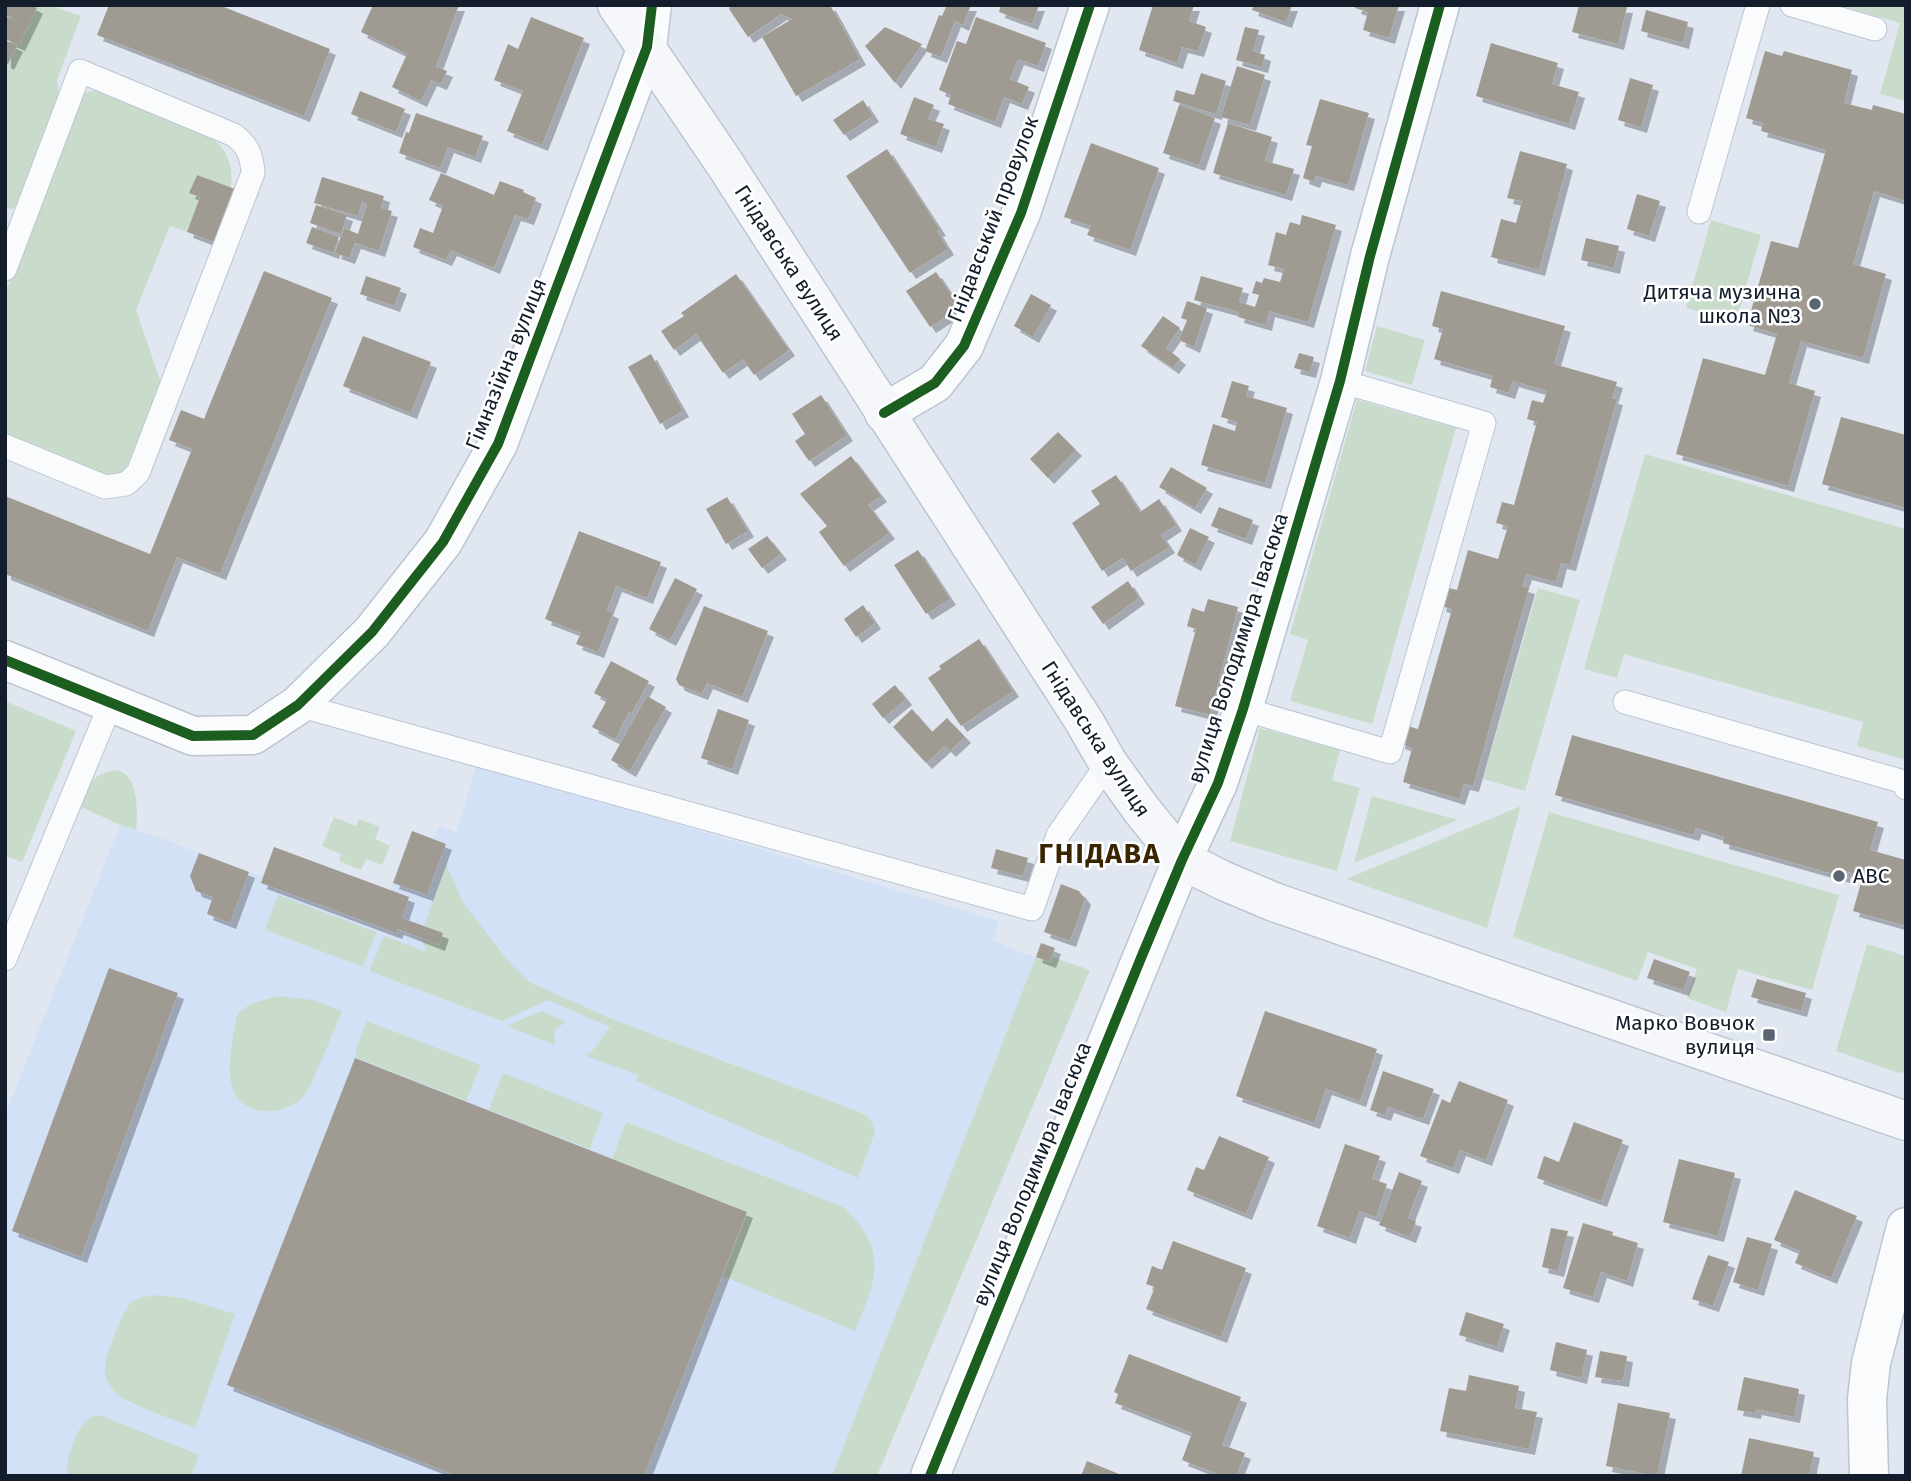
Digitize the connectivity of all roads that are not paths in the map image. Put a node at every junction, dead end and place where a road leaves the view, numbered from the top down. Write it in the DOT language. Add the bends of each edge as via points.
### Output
graph roads {
  1 [pos="617,5"];
  2 [pos="652,5"];
  3 [pos="1090,5"];
  4 [pos="1440,5"];
  5 [pos="1758,5"];
  6 [pos="1792,5"];
  7 [pos="1875,29"];
  8 [pos="647,47"];
  9 [pos="1699,212"];
  10 [pos="5,270"];
  11 [pos="1340,381"];
  12 [pos="884,412"];
  13 [pos="5,446"];
  14 [pos="5,660"];
  15 [pos="111,702"];
  16 [pos="1625,702"];
  17 [pos="298,705"];
  18 [pos="1243,709"];
  19 [pos="1108,763"];
  20 [pos="1906,788"];
  21 [pos="1182,860"];
  22 [pos="8,946"];
  23 [pos="1906,1121"];
  24 [pos="1906,1227"];
  25 [pos="930,1476"];
  26 [pos="1869,1476"];
  1 -- 8 [label="main road, Гнідавська вулиця"];
  2 -- 8 [label="street, Гімназійна вулиця"];
  3 -- 12 [label="street, Гнідавський провулок" via="1021,213 964,346 935,383"];
  4 -- 11 [label="street, вулиця Володимира Івасюка"];
  5 -- 9 [label="lane"];
  6 -- 7 [label="lane"];
  8 -- 12 [label="main road, Гнідавська вулиця"];
  8 -- 17 [label="street, Гімназійна вулиця" via="498,444 443,542 372,632"];
  10 -- 13 [label="lane" via="80,71 234,135 252,157 253,173 138,473 125,484 105,486"];
  11 -- 18 [label="street, вулиця Володимира Івасюка"];
  11 -- 18 [label="lane" via="1483,423 1390,752"];
  12 -- 19 [label="main road, Гнідавська вулиця"];
  14 -- 15 [label="street, Гімназійна вулиця"];
  15 -- 17 [label="street, Гімназійна вулиця" via="193,736 253,735"];
  15 -- 22 [label="lane"];
  16 -- 20 [label="lane" via="1904,782"];
  17 -- 19 [label="lane" via="1032,909 1058,835"];
  18 -- 21 [label="street, вулиця Володимира Івасюка" via="1218,783"];
  19 -- 21 [label="main road, Гнідавська вулиця"];
  21 -- 23 [label="main road, Гнідавська вулиця" via="1274,902"];
  21 -- 25 [label="street, вулиця Володимира Івасюка"];
  24 -- 26 [label="street" via="1871,1363"];
}
